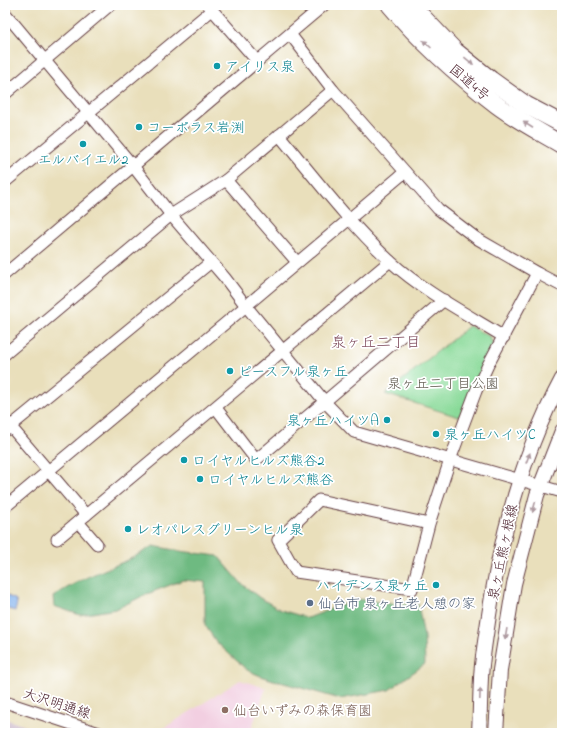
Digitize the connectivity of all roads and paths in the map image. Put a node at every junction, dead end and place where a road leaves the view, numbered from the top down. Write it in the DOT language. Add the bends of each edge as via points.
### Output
graph roads {
  1 [pos="110,5"];
  2 [pos="324,5"];
  3 [pos="390,5"];
  4 [pos="411,5"];
  5 [pos="210,7"];
  6 [pos="5,13"];
  7 [pos="290,34"];
  8 [pos="45,60"];
  9 [pos="257,61"];
  10 [pos="333,90"];
  11 [pos="5,94"];
  12 [pos="88,112"];
  13 [pos="562,124"];
  14 [pos="279,135"];
  15 [pos="562,145"];
  16 [pos="133,166"];
  17 [pos="405,172"];
  18 [pos="226,180"];
  19 [pos="5,182"];
  20 [pos="171,215"];
  21 [pos="349,218"];
  22 [pos="390,261"];
  23 [pos="211,262"];
  24 [pos="297,262"];
  25 [pos="536,273"];
  26 [pos="5,274"];
  27 [pos="562,286"];
  28 [pos="444,300"];
  29 [pos="246,306"];
  30 [pos="504,337"];
  31 [pos="283,351"];
  32 [pos="5,354"];
  33 [pos="562,379"];
  34 [pos="325,402"];
  35 [pos="216,408"];
  36 [pos="7,425"];
  37 [pos="562,431"];
  38 [pos="450,460"];
  39 [pos="48,471"];
  40 [pos="519,480"];
  41 [pos="540,486"];
  42 [pos="562,492"];
  43 [pos="5,507"];
  44 [pos="86,515"];
  45 [pos="78,522"];
  46 [pos="429,524"];
  47 [pos="57,539"];
  48 [pos="97,544"];
  49 [pos="5,702"];
  50 [pos="99,733"];
  51 [pos="479,733"];
  52 [pos="496,733"];
  1 -- 8 [label="street"];
  2 -- 7 [label="street"];
  15 -- 3 [label="highway, 国道4号, one-way" via="498,105 419,37"];
  4 -- 13 [label="highway, 国道4号, one-way" via="455,50 491,80 526,105"];
  5 -- 9 [label="street"];
  5 -- 12 [label="street"];
  6 -- 8 [label="street"];
  7 -- 9 [label="street"];
  7 -- 10 [label="street"];
  8 -- 11 [label="street"];
  8 -- 12 [label="street"];
  9 -- 16 [label="street"];
  10 -- 14 [label="street"];
  10 -- 17 [label="street"];
  12 -- 16 [label="street"];
  12 -- 19 [label="street"];
  14 -- 18 [label="street"];
  14 -- 21 [label="street"];
  16 -- 20 [label="street"];
  16 -- 26 [label="street"];
  17 -- 21 [label="street"];
  17 -- 25 [label="street" via="438,209 476,238"];
  18 -- 20 [label="street"];
  18 -- 24 [label="street"];
  20 -- 23 [label="street"];
  20 -- 32 [label="street"];
  21 -- 22 [label="street"];
  21 -- 24 [label="street"];
  22 -- 28 [label="street" via="422,287"];
  22 -- 31 [label="street"];
  23 -- 29 [label="street"];
  23 -- 36 [label="street"];
  24 -- 29 [label="street"];
  25 -- 27 [label="street"];
  25 -- 30 [label="street"];
  28 -- 30 [label="street"];
  28 -- 34 [label="street"];
  29 -- 31 [label="street"];
  29 -- 39 [label="street"];
  30 -- 38 [label="street" via="476,391"];
  31 -- 34 [label="street"];
  31 -- 35 [label="street"];
  40 -- 33 [label="main road, 泉ヶ丘熊ヶ根線, one-way" via="541,423"];
  34 -- 35 [label="street" via="256,460"];
  34 -- 38 [label="street" via="354,432"];
  35 -- 44 [label="street"];
  36 -- 39 [label="street"];
  37 -- 41 [label="main road, 泉ヶ丘熊ヶ根線"];
  38 -- 40 [label="street"];
  38 -- 46 [label="street"];
  39 -- 43 [label="street"];
  39 -- 44 [label="street"];
  40 -- 41 [label="street"];
  51 -- 40 [label="main road, 泉ヶ丘熊ヶ根線, one-way" via="481,677 492,592"];
  41 -- 42 [label="street"];
  41 -- 52 [label="main road, 泉ヶ丘熊ヶ根線, one-way" via="514,584 500,670"];
  44 -- 45 [label="street"];
  45 -- 47 [label="street"];
  45 -- 48 [label="street"];
  46 -- 46 [label="street" via="412,589 296,572 278,540 319,500"];
  49 -- 50 [label="street, 大沢明通線"];
}
